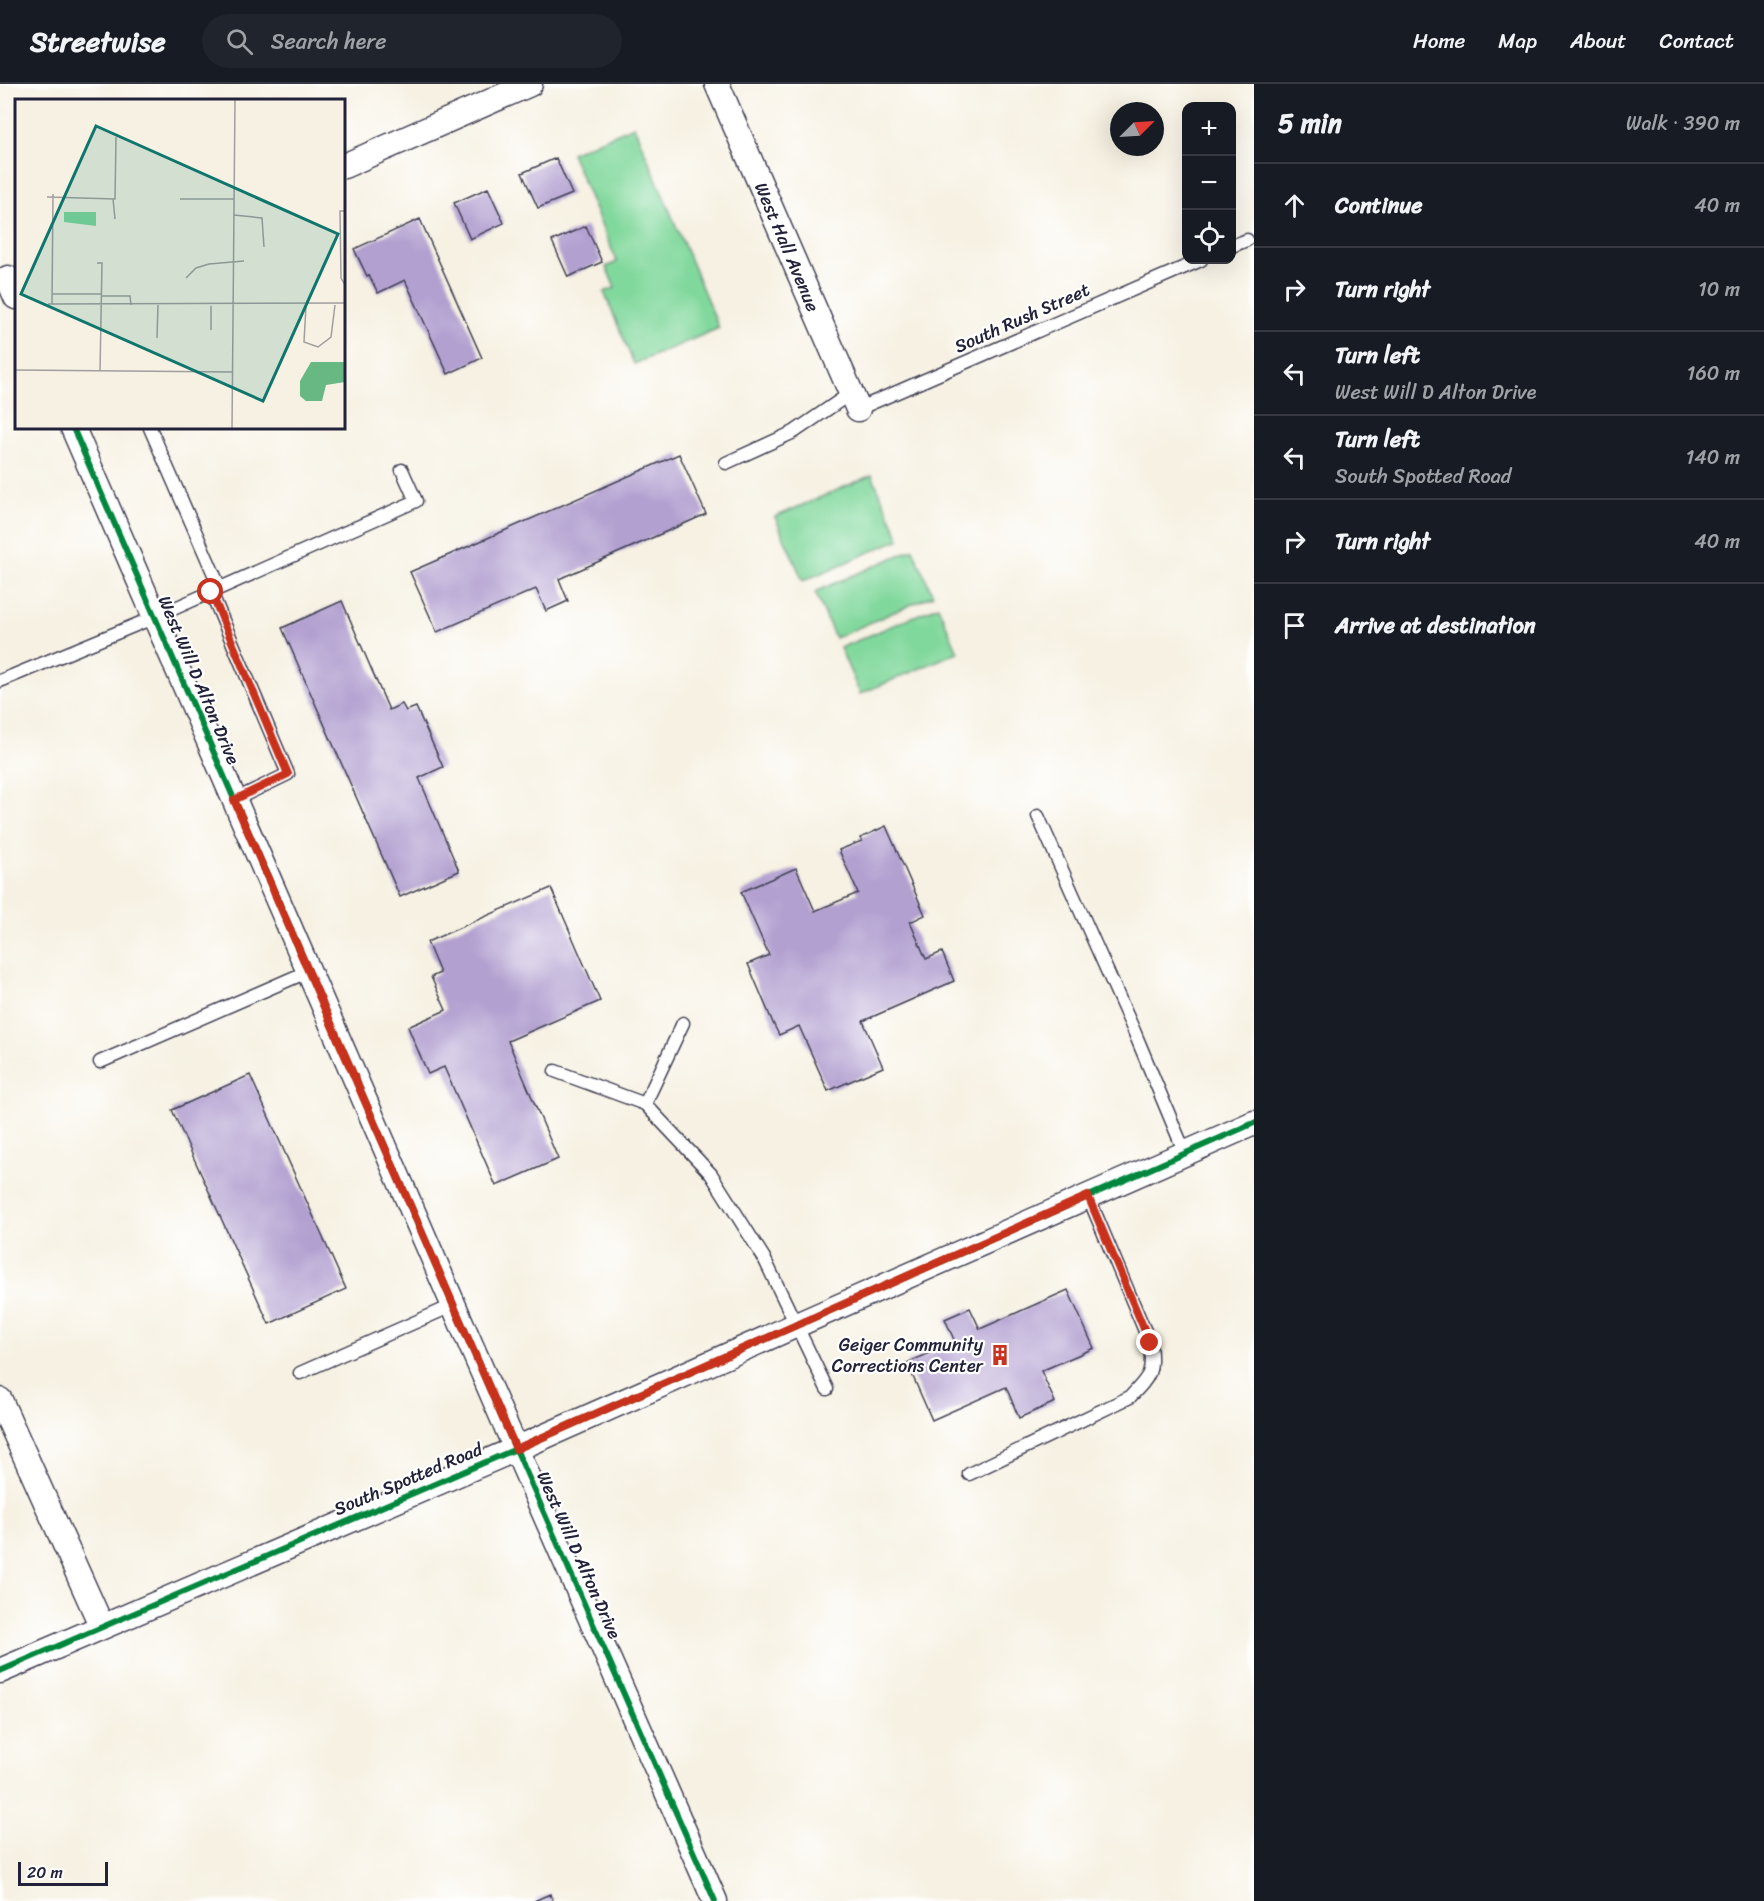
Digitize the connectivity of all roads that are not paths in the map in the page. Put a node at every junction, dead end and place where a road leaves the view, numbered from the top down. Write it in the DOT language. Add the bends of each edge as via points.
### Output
graph roads {
  1 [pos="530,84"];
  2 [pos="717,84"];
  3 [pos="345,166"];
  4 [pos="1247,240"];
  5 [pos="1236,244"];
  6 [pos="1191,264"];
  7 [pos="854,401"];
  8 [pos="73,429"];
  9 [pos="150,429"];
  10 [pos="726,463"];
  11 [pos="402,470"];
  12 [pos="215,590"];
  13 [pos="155,617"];
  14 [pos="0,681"];
  15 [pos="234,800"];
  16 [pos="1038,816"];
  17 [pos="309,971"];
  18 [pos="683,1023"];
  19 [pos="100,1062"];
  20 [pos="555,1071"];
  21 [pos="645,1104"];
  22 [pos="1254,1123"];
  23 [pos="1185,1153"];
  24 [pos="1088,1196"];
  25 [pos="454,1305"];
  26 [pos="795,1325"];
  27 [pos="300,1373"];
  28 [pos="827,1389"];
  29 [pos="0,1400"];
  30 [pos="516,1449"];
  31 [pos="969,1474"];
  32 [pos="102,1627"];
  33 [pos="0,1671"];
  34 [pos="713,1900"];
  1 -- 3 [label="street"];
  2 -- 7 [label="street, West Hall Avenue"];
  4 -- 5 [label="lane"];
  6 -- 7 [label="lane, South Rush Street"];
  7 -- 10 [label="lane, South Rush Street"];
  8 -- 13 [label="street, West Will D Alton Drive"];
  9 -- 12 [label="lane"];
  11 -- 12 [label="lane" via="416,501"];
  12 -- 13 [label="lane"];
  12 -- 15 [label="lane" via="288,774"];
  13 -- 14 [label="lane"];
  13 -- 15 [label="street, West Will D Alton Drive"];
  15 -- 17 [label="street, West Will D Alton Drive"];
  16 -- 23 [label="lane"];
  17 -- 19 [label="lane"];
  17 -- 25 [label="street, West Will D Alton Drive"];
  18 -- 21 [label="lane"];
  20 -- 21 [label="lane"];
  21 -- 26 [label="lane" via="711,1174 764,1258"];
  22 -- 23 [label="street, South Spotted Road"];
  23 -- 24 [label="street, South Spotted Road"];
  24 -- 26 [label="street, South Spotted Road"];
  24 -- 31 [label="lane" via="1150,1343 1152,1365 1147,1380 1131,1397"];
  25 -- 27 [label="lane"];
  25 -- 30 [label="street, West Will D Alton Drive"];
  26 -- 28 [label="lane"];
  26 -- 30 [label="street, South Spotted Road"];
  29 -- 32 [label="street"];
  30 -- 32 [label="street, South Spotted Road"];
  30 -- 34 [label="street, West Will D Alton Drive"];
  32 -- 33 [label="street, South Spotted Road"];
}
